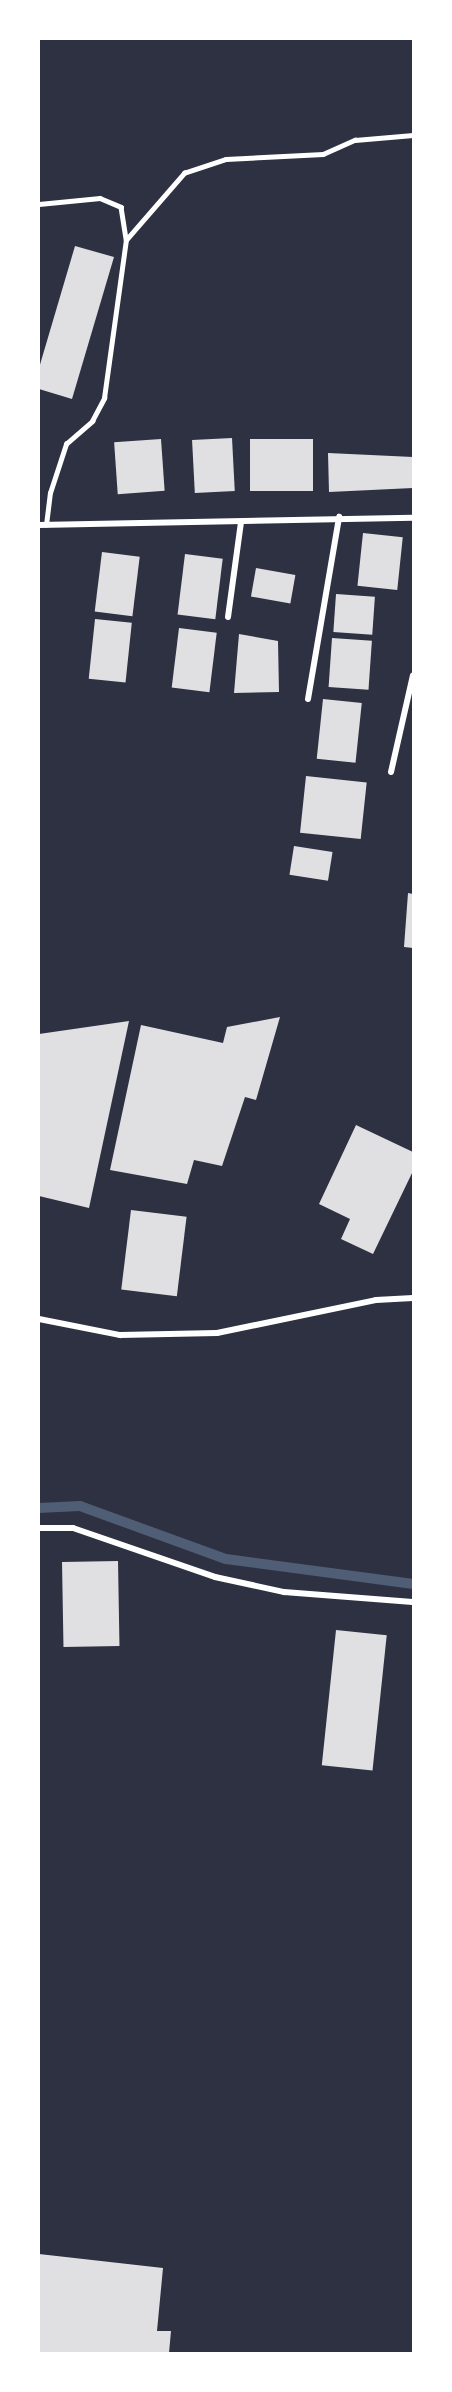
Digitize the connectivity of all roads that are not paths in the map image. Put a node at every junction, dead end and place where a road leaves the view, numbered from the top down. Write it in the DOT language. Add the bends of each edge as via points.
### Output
graph roads {
  1 [pos="413,135"];
  2 [pos="39,204"];
  3 [pos="126,240"];
  4 [pos="339,517"];
  5 [pos="413,518"];
  6 [pos="241,522"];
  7 [pos="42,525"];
  8 [pos="228,617"];
  9 [pos="413,675"];
  10 [pos="308,699"];
  11 [pos="391,772"];
  12 [pos="413,1298"];
  13 [pos="39,1318"];
  14 [pos="39,1528"];
  15 [pos="413,1602"];
  1 -- 3 [label="lane" via="355,140 323,154 226,159 184,173"];
  2 -- 3 [label="lane" via="100,198 121,207"];
  3 -- 7 [label="lane" via="104,399 92,421 66,444"];
  4 -- 5 [label="street"];
  4 -- 6 [label="street"];
  4 -- 10 [label="street"];
  6 -- 7 [label="street"];
  6 -- 8 [label="street"];
  9 -- 11 [label="street"];
  12 -- 13 [label="street" via="376,1300 217,1333 120,1335"];
  14 -- 15 [label="street" via="73,1528 215,1577 284,1592"];
}
